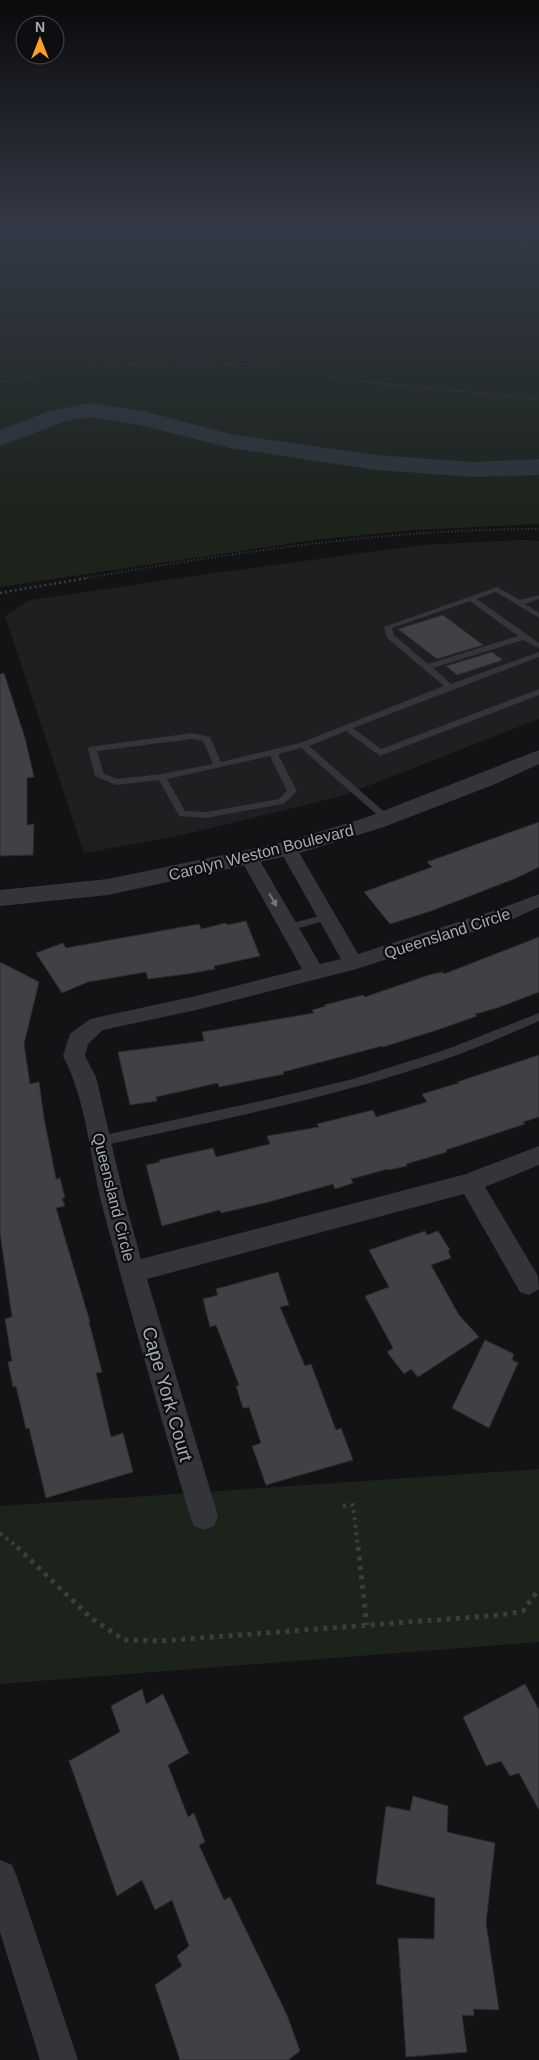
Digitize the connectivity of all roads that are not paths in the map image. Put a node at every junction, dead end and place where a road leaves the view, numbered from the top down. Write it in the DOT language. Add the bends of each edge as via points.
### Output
graph roads {
  1 [pos="539,597"];
  2 [pos="471,598"];
  3 [pos="519,603"];
  4 [pos="539,616"];
  5 [pos="524,636"];
  6 [pos="539,646"];
  7 [pos="539,654"];
  8 [pos="486,666"];
  9 [pos="427,667"];
  10 [pos="469,671"];
  11 [pos="494,671"];
  12 [pos="478,677"];
  13 [pos="450,687"];
  14 [pos="539,692"];
  15 [pos="347,728"];
  16 [pos="303,745"];
  17 [pos="272,753"];
  18 [pos="539,756"];
  19 [pos="218,766"];
  20 [pos="162,777"];
  21 [pos="386,818"];
  22 [pos="288,849"];
  23 [pos="249,858"];
  24 [pos="0,898"];
  25 [pos="539,900"];
  26 [pos="327,918"];
  27 [pos="289,927"];
  28 [pos="353,963"];
  29 [pos="315,973"];
  30 [pos="539,1017"];
  31 [pos="100,1141"];
  32 [pos="539,1155"];
  33 [pos="470,1183"];
  34 [pos="132,1272"];
  35 [pos="529,1284"];
  36 [pos="204,1516"];
  37 [pos="0,1877"];
  38 [pos="59,2060"];
  1 -- 3 [label="lane"];
  2 -- 3 [label="lane" via="497,589"];
  2 -- 5 [label="lane"];
  2 -- 9 [label="lane" via="388,627 390,636"];
  3 -- 4 [label="lane"];
  5 -- 6 [label="lane"];
  5 -- 9 [label="lane" via="470,656"];
  7 -- 11 [label="lane" via="502,664"];
  8 -- 11 [label="lane"];
  9 -- 13 [label="lane"];
  10 -- 12 [label="lane"];
  11 -- 12 [label="lane"];
  12 -- 13 [label="lane"];
  13 -- 15 [label="lane"];
  14 -- 15 [label="lane" via="380,753"];
  15 -- 16 [label="lane"];
  16 -- 17 [label="lane"];
  16 -- 21 [label="lane"];
  17 -- 19 [label="lane"];
  17 -- 20 [label="lane" via="292,792 282,802 206,815 182,814"];
  18 -- 21 [label="street, Carolyn Weston Boulevard"];
  19 -- 20 [label="lane"];
  19 -- 20 [label="lane" via="207,739 192,736 92,750 100,776 116,782"];
  21 -- 22 [label="street, Carolyn Weston Boulevard"];
  22 -- 23 [label="street, Carolyn Weston Boulevard"];
  22 -- 26 [label="street"];
  23 -- 24 [label="street, Carolyn Weston Boulevard" via="108,887"];
  23 -- 27 [label="street, one-way"];
  25 -- 28 [label="street, Queensland Circle" via="506,914"];
  26 -- 27 [label="lane"];
  26 -- 28 [label="street"];
  27 -- 29 [label="street"];
  28 -- 29 [label="street, Queensland Circle"];
  29 -- 31 [label="street, Queensland Circle" via="97,1024 78,1040 74,1056 85,1077"];
  30 -- 31 [label="lane" via="436,1058 352,1083 274,1104"];
  31 -- 34 [label="street, Queensland Circle"];
  32 -- 33 [label="street, Queensland Circle"];
  33 -- 34 [label="street, Queensland Circle"];
  33 -- 35 [label="street"];
  34 -- 36 [label="street, Cape York Court"];
  37 -- 38 [label="street"];
}
